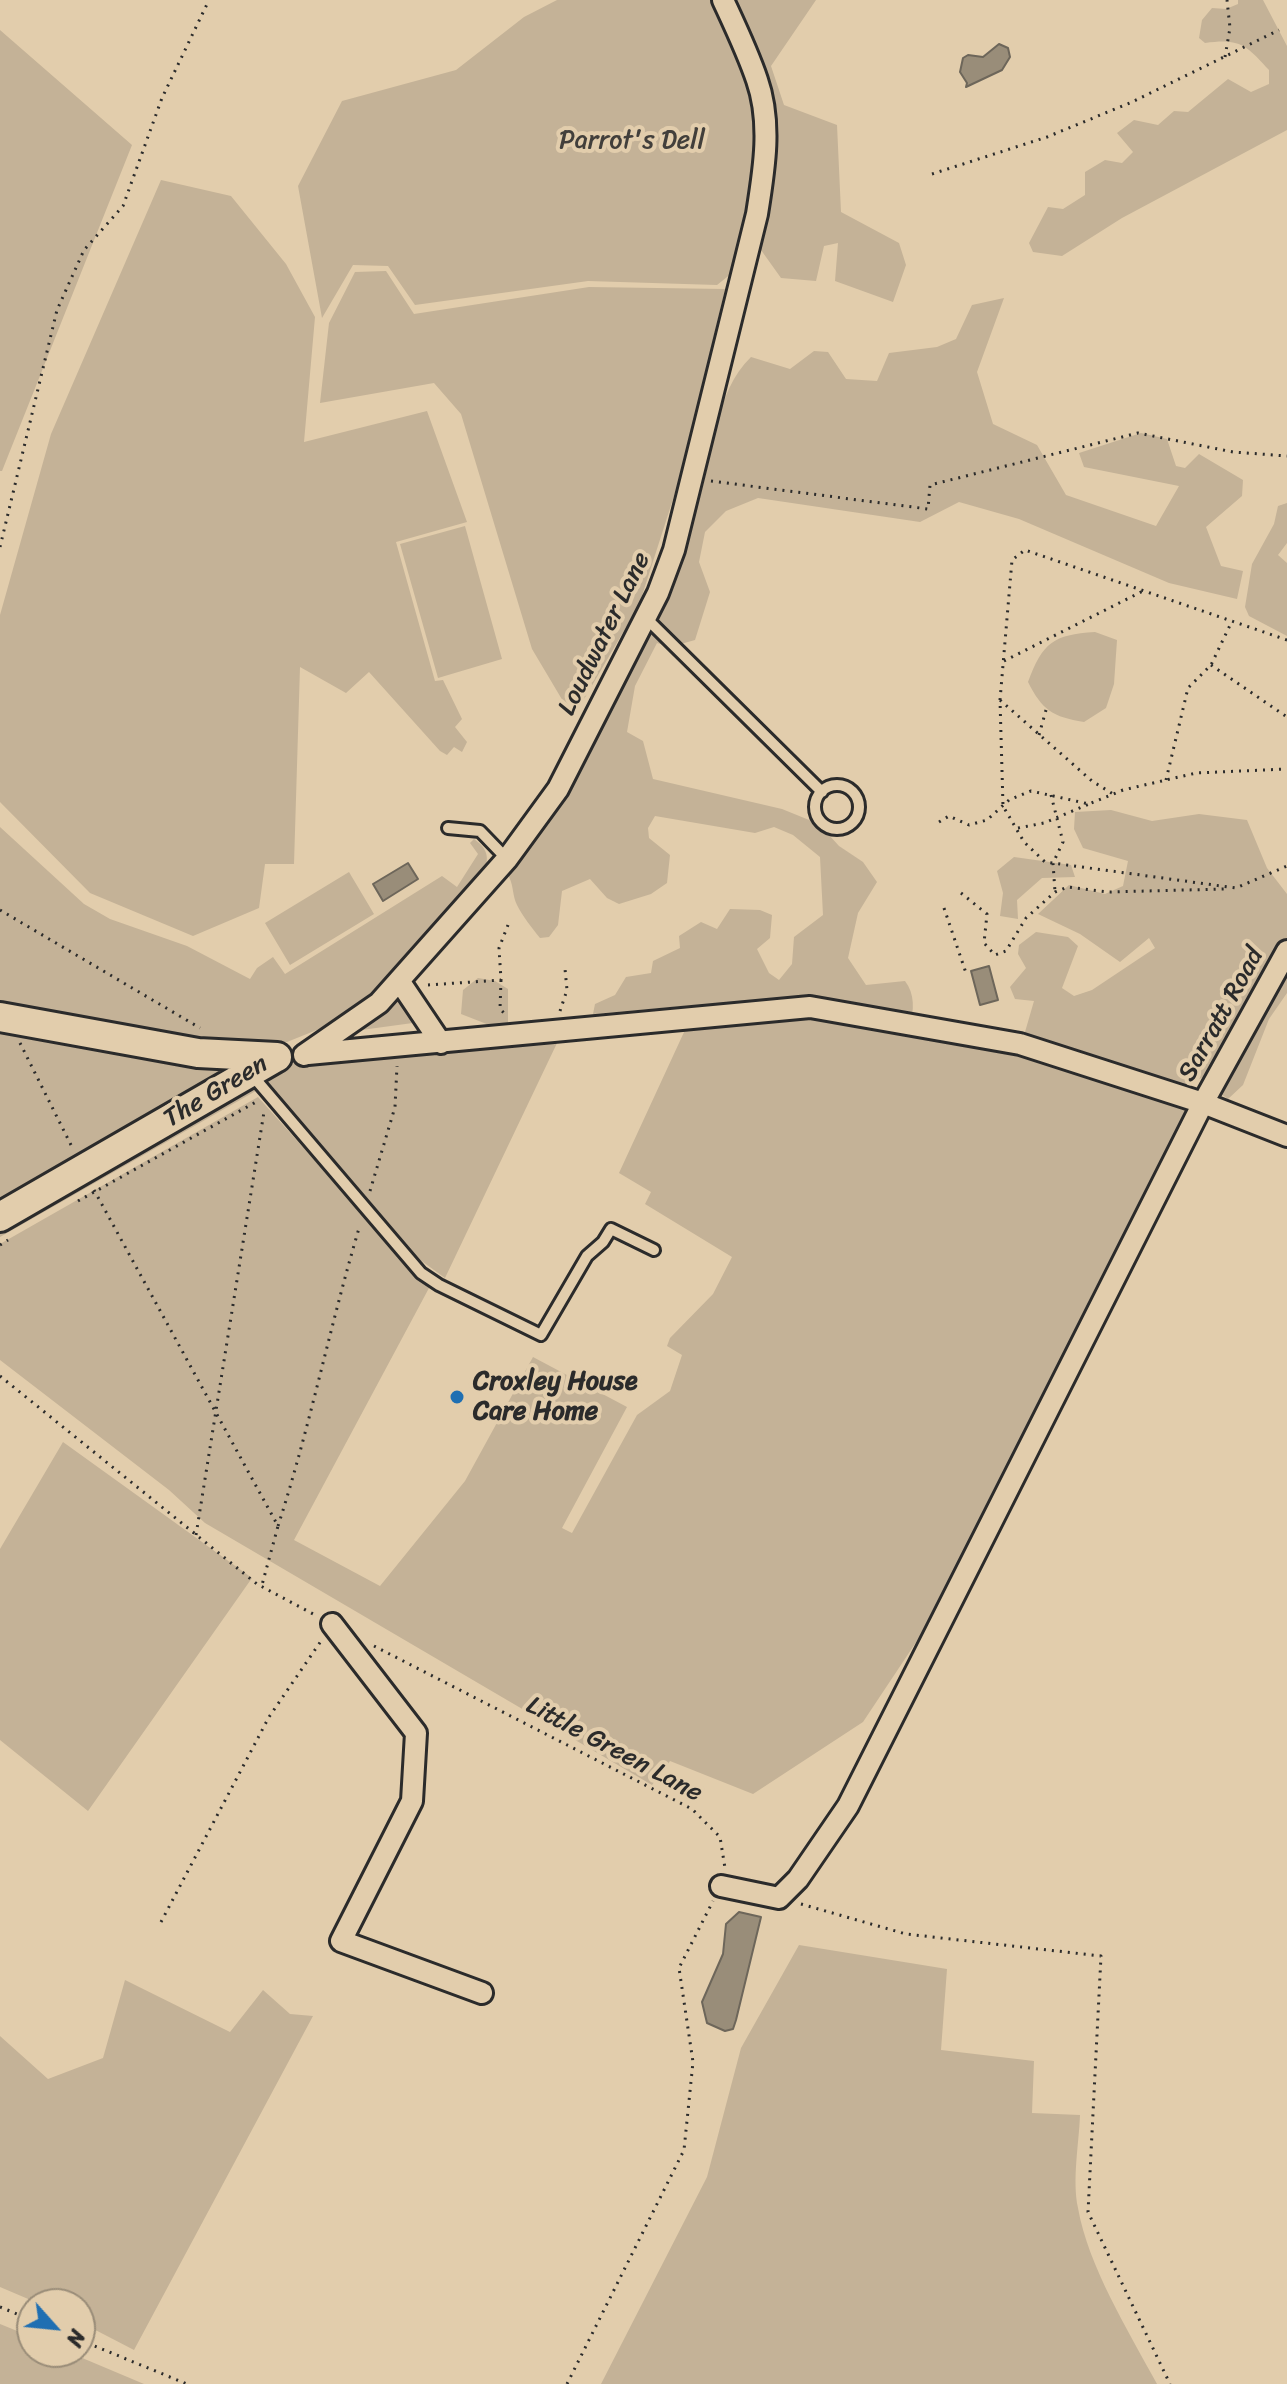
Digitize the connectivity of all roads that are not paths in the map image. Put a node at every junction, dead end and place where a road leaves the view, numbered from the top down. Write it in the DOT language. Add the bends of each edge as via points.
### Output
graph roads {
  1 [pos="723,0"];
  2 [pos="646,618"];
  3 [pos="822,792"];
  4 [pos="448,828"];
  5 [pos="507,859"];
  6 [pos="1287,951"];
  7 [pos="400,982"];
  8 [pos="4,1018"];
  9 [pos="441,1043"];
  10 [pos="290,1056"];
  11 [pos="259,1086"];
  12 [pos="1203,1103"];
  13 [pos="1287,1136"];
  14 [pos="7,1227"];
  15 [pos="654,1250"];
  16 [pos="332,1624"];
  17 [pos="721,1886"];
  18 [pos="482,1993"];
  1 -- 2 [label="street, Loudwater Lane" via="758,82 766,131 757,214 674,550"];
  2 -- 3 [label="lane"];
  2 -- 5 [label="street, Loudwater Lane" via="558,789"];
  3 -- 3 [label="lane" via="841,785 853,792 859,805 851,824 837,829 819,819 815,805"];
  4 -- 5 [label="lane" via="480,831"];
  5 -- 7 [label="street, Loudwater Lane"];
  6 -- 12 [label="street, Sarratt Road"];
  7 -- 9 [label="street"];
  7 -- 10 [label="street, Loudwater Lane" via="379,1003"];
  8 -- 10 [label="street, The Green" via="198,1053"];
  9 -- 10 [label="street"];
  9 -- 12 [label="street" via="810,1007 1020,1044"];
  10 -- 11 [label="street, The Green"];
  11 -- 14 [label="street, The Green"];
  11 -- 15 [label="lane" via="421,1273 541,1335 587,1256 611,1229"];
  12 -- 13 [label="street"];
  12 -- 17 [label="street, Sarratt Road" via="848,1806 779,1898"];
  16 -- 18 [label="street" via="416,1733 412,1801 341,1941"];
}
